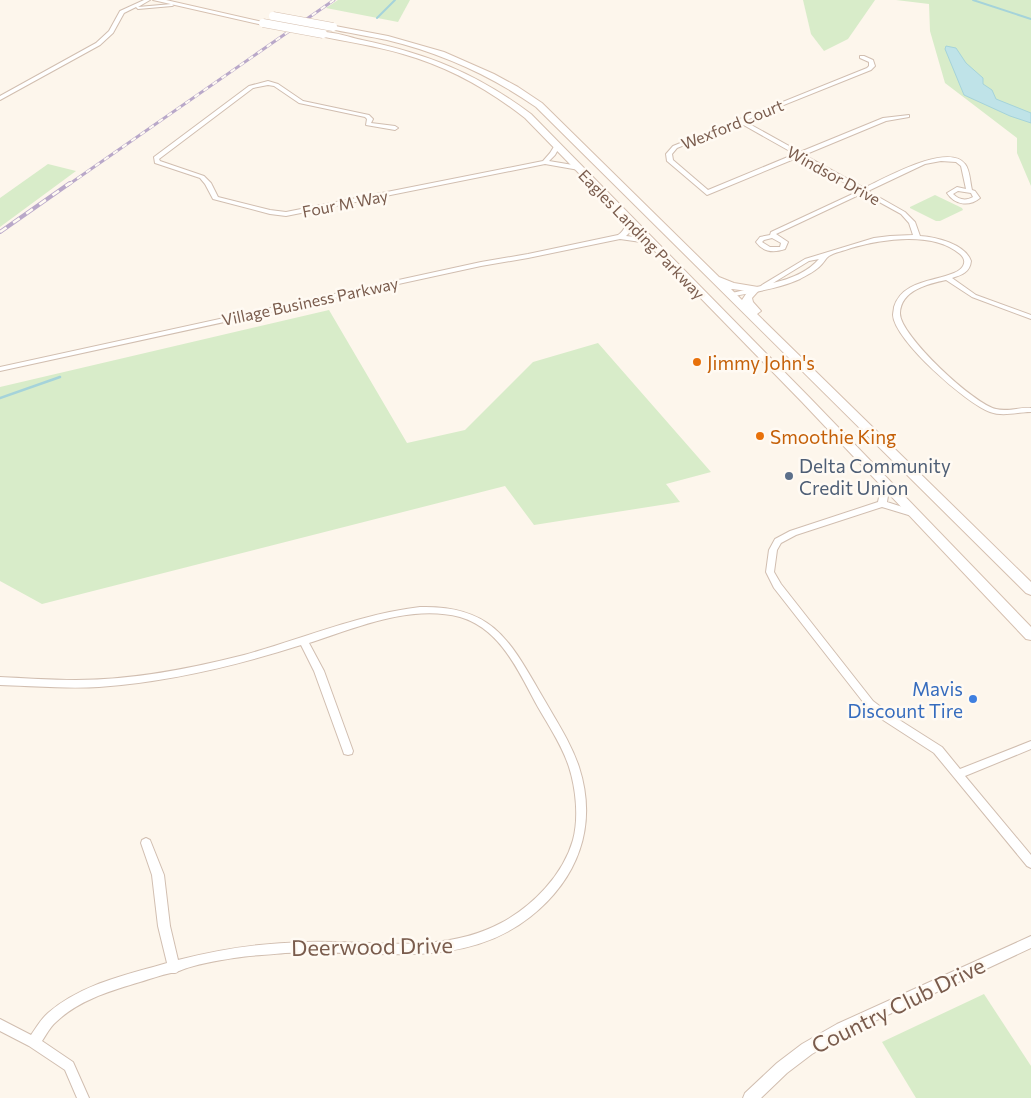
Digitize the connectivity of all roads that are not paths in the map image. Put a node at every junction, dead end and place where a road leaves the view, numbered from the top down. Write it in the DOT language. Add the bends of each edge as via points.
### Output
graph roads {
  1 [pos="136,0"];
  2 [pos="148,0"];
  3 [pos="156,0"];
  4 [pos="190,0"];
  5 [pos="172,5"];
  6 [pos="130,7"];
  7 [pos="246,11"];
  8 [pos="264,14"];
  9 [pos="121,15"];
  10 [pos="862,57"];
  11 [pos="0,98"];
  12 [pos="907,116"];
  13 [pos="740,121"];
  14 [pos="395,128"];
  15 [pos="556,146"];
  16 [pos="798,154"];
  17 [pos="159,162"];
  18 [pos="545,162"];
  19 [pos="579,168"];
  20 [pos="863,190"];
  21 [pos="969,190"];
  22 [pos="631,221"];
  23 [pos="773,236"];
  24 [pos="620,237"];
  25 [pos="917,238"];
  26 [pos="653,244"];
  27 [pos="826,255"];
  28 [pos="707,272"];
  29 [pos="800,275"];
  30 [pos="948,278"];
  31 [pos="762,287"];
  32 [pos="730,295"];
  33 [pos="1031,317"];
  34 [pos="0,369"];
  35 [pos="812,374"];
  36 [pos="1031,410"];
  37 [pos="886,483"];
  38 [pos="882,504"];
  39 [pos="915,514"];
  40 [pos="1031,590"];
  41 [pos="998,601"];
  42 [pos="1031,625"];
  43 [pos="1031,635"];
  44 [pos="303,641"];
  45 [pos="0,681"];
  46 [pos="1031,745"];
  47 [pos="348,751"];
  48 [pos="958,774"];
  49 [pos="146,843"];
  50 [pos="1031,863"];
  51 [pos="1031,942"];
  52 [pos="174,968"];
  53 [pos="0,1025"];
  54 [pos="33,1042"];
  55 [pos="83,1098"];
  56 [pos="750,1098"];
  1 -- 6 [label="street"];
  2 -- 6 [label="street"];
  3 -- 5 [label="main road, Eagles Landing Parkway"];
  4 -- 7 [label="main road"];
  5 -- 9 [label="street" via="143,7"];
  5 -- 15 [label="main road, Eagles Landing Parkway, bridge" via="372,43 446,66 503,96 528,116"];
  6 -- 9 [label="street"];
  8 -- 28 [label="main road, Eagles Landing Parkway, bridge" via="429,48 472,65 520,90"];
  9 -- 11 [label="street" via="98,44"];
  10 -- 13 [label="street, Wexford Court" via="871,61 869,69"];
  12 -- 16 [label="street" via="884,118"];
  13 -- 16 [label="street, Windsor Drive"];
  13 -- 16 [label="street, Wexford Court" via="675,147 669,154 670,161 707,193"];
  14 -- 17 [label="street" via="368,124 370,119 367,116 301,102 276,86 262,83 251,87 159,154 156,158"];
  15 -- 18 [label="street"];
  15 -- 19 [label="main road, Eagles Landing Parkway"];
  16 -- 20 [label="street, Windsor Drive"];
  17 -- 18 [label="street, Four M Way" via="202,177 215,198 286,214"];
  18 -- 19 [label="street, Four M Way"];
  19 -- 22 [label="main road, Eagles Landing Parkway"];
  20 -- 21 [label="street" via="923,163 947,159 958,160 964,166"];
  20 -- 23 [label="street" via="773,233"];
  20 -- 25 [label="street, Windsor Drive" via="903,213 912,222"];
  22 -- 24 [label="street" via="630,227"];
  22 -- 26 [label="main road, Eagles Landing Parkway"];
  24 -- 26 [label="street, Village Business Parkway"];
  24 -- 34 [label="street, Village Business Parkway" via="460,268"];
  25 -- 27 [label="street" via="866,241"];
  25 -- 30 [label="street" via="935,239 967,257 966,270"];
  26 -- 37 [label="main road, Eagles Landing Parkway"];
  27 -- 29 [label="street" via="821,263"];
  27 -- 31 [label="street" via="807,260"];
  28 -- 31 [label="main road" via="732,286"];
  28 -- 32 [label="main road, Eagles Landing Parkway"];
  29 -- 31 [label="street" via="787,276"];
  30 -- 33 [label="street" via="974,296"];
  30 -- 36 [label="street" via="929,281 905,294 895,316 900,329 921,354 975,402 993,411"];
  31 -- 32 [label="street"];
  31 -- 35 [label="main road" via="747,298 748,303 792,347"];
  32 -- 35 [label="main road, Eagles Landing Parkway"];
  35 -- 40 [label="main road, Eagles Landing Parkway"];
  37 -- 38 [label="street"];
  37 -- 39 [label="main road, Eagles Landing Parkway"];
  38 -- 39 [label="street"];
  38 -- 48 [label="street" via="778,541 773,550 770,572 777,586 870,704 881,715 938,750"];
  39 -- 41 [label="main road, Eagles Landing Parkway"];
  41 -- 42 [label="main road"];
  41 -- 43 [label="main road, Eagles Landing Parkway"];
  44 -- 45 [label="street, Deerwood Drive" via="232,661 128,680 78,684"];
  44 -- 47 [label="street" via="319,671"];
  44 -- 52 [label="street, Deerwood Drive" via="393,614 424,610 465,615 486,624 516,657 565,747 577,777 579,840 564,871 544,896 519,919 496,934 474,942 445,948 285,948 228,954"];
  46 -- 48 [label="street"];
  48 -- 50 [label="street"];
  49 -- 52 [label="street" via="158,875 164,926"];
  51 -- 56 [label="street, Country Club Drive" via="842,1029 806,1049"];
  52 -- 54 [label="street, Deerwood Drive" via="98,989 78,999 51,1018"];
  53 -- 54 [label="street"];
  54 -- 55 [label="street" via="69,1066"];
}
